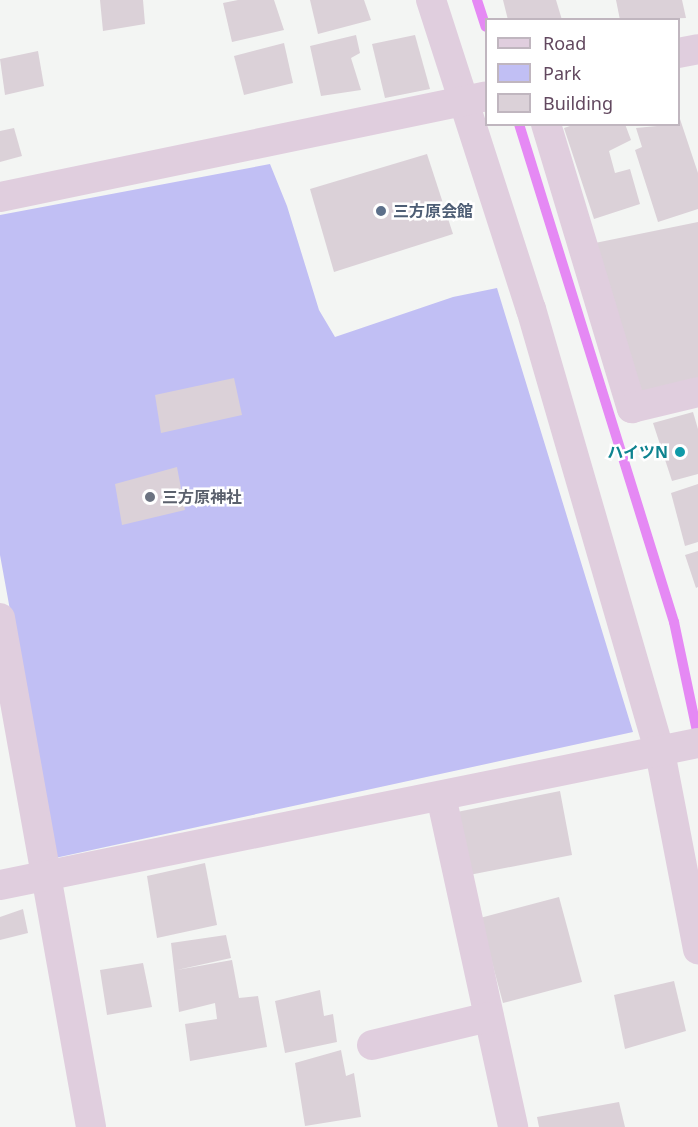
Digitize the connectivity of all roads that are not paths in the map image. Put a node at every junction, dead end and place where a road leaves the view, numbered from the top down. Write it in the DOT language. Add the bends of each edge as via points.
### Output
graph roads {
  1 [pos="431,0"];
  2 [pos="698,48"];
  3 [pos="680,52"];
  4 [pos="475,100"];
  5 [pos="547,126"];
  6 [pos="0,197"];
  7 [pos="698,392"];
  8 [pos="0,618"];
  9 [pos="698,743"];
  10 [pos="660,752"];
  11 [pos="441,796"];
  12 [pos="45,876"];
  13 [pos="0,885"];
  14 [pos="698,949"];
  15 [pos="489,1017"];
  16 [pos="372,1045"];
  17 [pos="91,1127"];
  18 [pos="513,1127"];
  1 -- 4 [label="street"];
  2 -- 3 [label="street"];
  4 -- 6 [label="street"];
  4 -- 10 [label="street" via="531,309"];
  5 -- 7 [label="street" via="632,408"];
  8 -- 12 [label="street"];
  9 -- 10 [label="street"];
  10 -- 11 [label="street"];
  10 -- 14 [label="street"];
  11 -- 12 [label="street"];
  11 -- 15 [label="street"];
  12 -- 13 [label="street"];
  12 -- 17 [label="street"];
  15 -- 16 [label="street"];
  15 -- 18 [label="street"];
}
